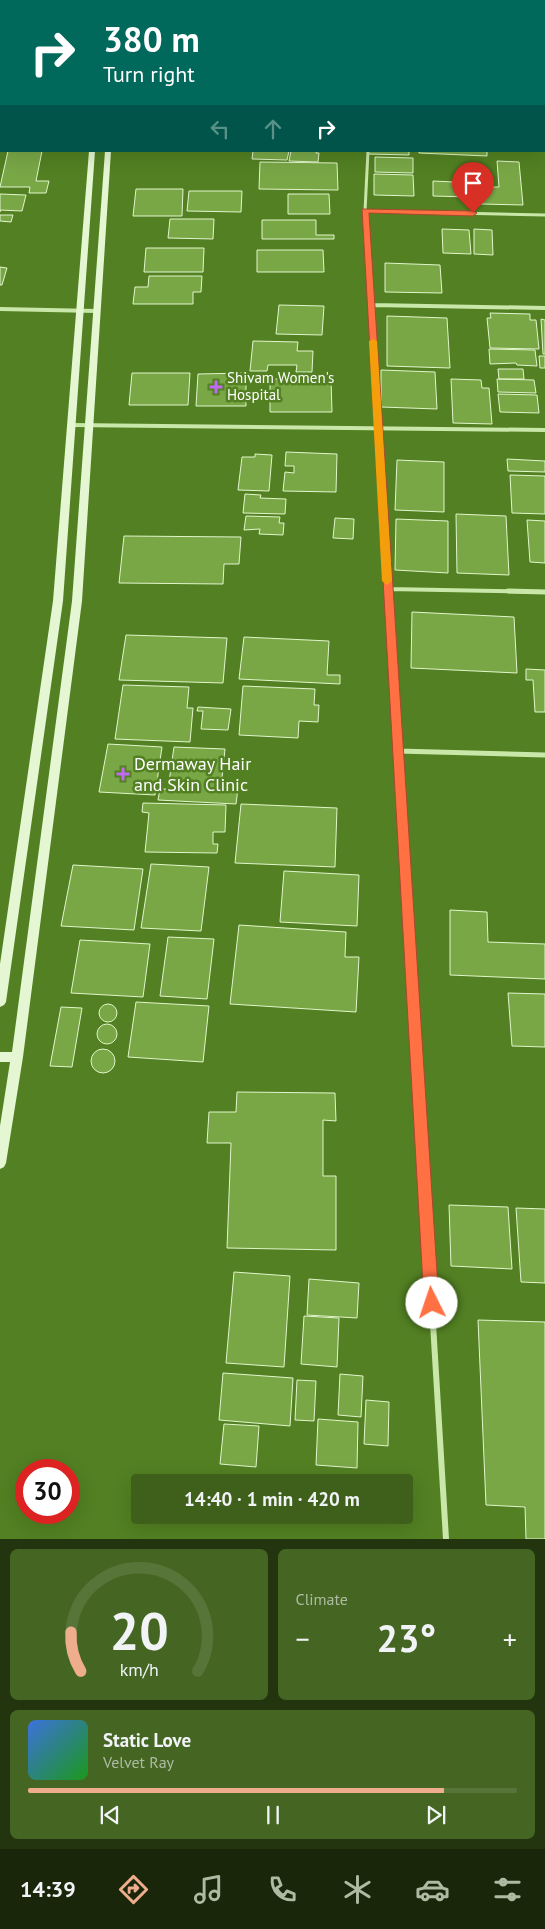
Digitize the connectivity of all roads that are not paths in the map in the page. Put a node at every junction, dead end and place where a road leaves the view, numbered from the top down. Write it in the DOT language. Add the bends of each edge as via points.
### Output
graph roads {
  1 [pos="92,152"];
  2 [pos="108,152"];
  3 [pos="368,152"];
  4 [pos="365,211"];
  5 [pos="545,215"];
  6 [pos="371,305"];
  7 [pos="545,308"];
  8 [pos="0,309"];
  9 [pos="80,311"];
  10 [pos="96,311"];
  11 [pos="71,425"];
  12 [pos="88,425"];
  13 [pos="378,428"];
  14 [pos="545,430"];
  15 [pos="388,589"];
  16 [pos="545,592"];
  17 [pos="398,751"];
  18 [pos="545,754"];
  19 [pos="0,1002"];
  20 [pos="0,1057"];
  21 [pos="17,1057"];
  22 [pos="0,1164"];
  23 [pos="446,1539"];
  1 -- 9 [label="main road"];
  2 -- 10 [label="main road"];
  3 -- 4 [label="street"];
  4 -- 5 [label="street"];
  4 -- 6 [label="street"];
  6 -- 7 [label="street"];
  6 -- 13 [label="street"];
  8 -- 9 [label="street"];
  9 -- 10 [label="street"];
  9 -- 11 [label="main road"];
  10 -- 12 [label="main road"];
  11 -- 12 [label="street"];
  11 -- 19 [label="main road" via="58,601"];
  12 -- 13 [label="street"];
  12 -- 21 [label="main road" via="77,601"];
  13 -- 14 [label="street"];
  13 -- 15 [label="street"];
  15 -- 16 [label="street"];
  15 -- 17 [label="street"];
  17 -- 18 [label="street"];
  17 -- 23 [label="street"];
  20 -- 21 [label="main road"];
  21 -- 22 [label="main road"];
}
